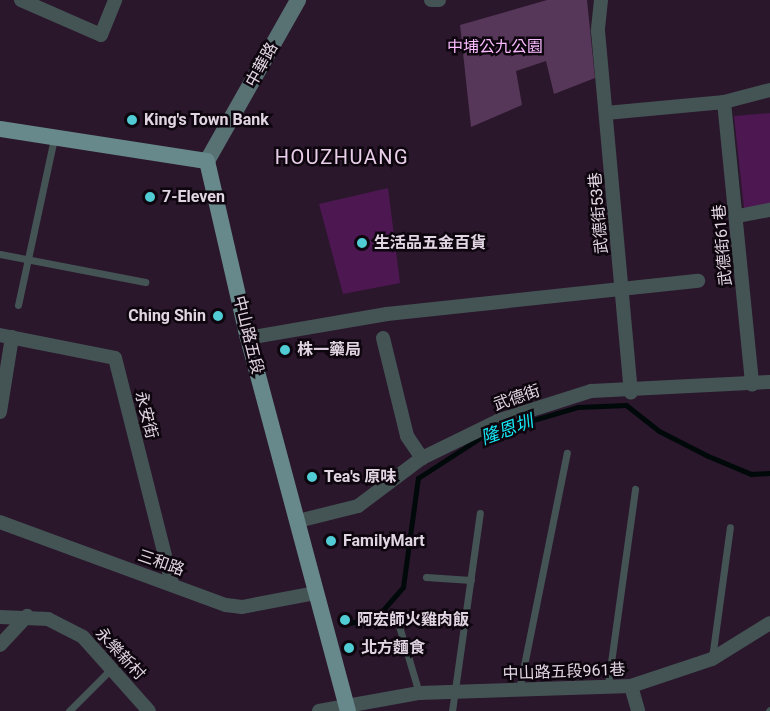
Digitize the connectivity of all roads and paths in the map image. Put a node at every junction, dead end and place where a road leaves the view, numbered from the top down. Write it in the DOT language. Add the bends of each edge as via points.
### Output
graph roads {
  1 [pos="21,0"];
  2 [pos="115,0"];
  3 [pos="298,0"];
  4 [pos="431,0"];
  5 [pos="439,0"];
  6 [pos="601,0"];
  7 [pos="770,90"];
  8 [pos="724,102"];
  9 [pos="606,113"];
  10 [pos="0,129"];
  11 [pos="54,139"];
  12 [pos="207,161"];
  13 [pos="770,210"];
  14 [pos="738,216"];
  15 [pos="0,254"];
  16 [pos="28,259"];
  17 [pos="698,281"];
  18 [pos="145,282"];
  19 [pos="622,288"];
  20 [pos="18,305"];
  21 [pos="6,336"];
  22 [pos="248,338"];
  23 [pos="383,338"];
  24 [pos="770,382"];
  25 [pos="752,385"];
  26 [pos="631,392"];
  27 [pos="0,412"];
  28 [pos="567,453"];
  29 [pos="422,458"];
  30 [pos="635,489"];
  31 [pos="480,513"];
  32 [pos="298,521"];
  33 [pos="0,522"];
  34 [pos="730,527"];
  35 [pos="426,577"];
  36 [pos="471,580"];
  37 [pos="171,583"];
  38 [pos="315,593"];
  39 [pos="27,616"];
  40 [pos="0,617"];
  41 [pos="770,623"];
  42 [pos="399,626"];
  43 [pos="0,645"];
  44 [pos="712,659"];
  45 [pos="113,667"];
  46 [pos="608,684"];
  47 [pos="631,686"];
  48 [pos="519,690"];
  49 [pos="455,692"];
  50 [pos="419,693"];
  51 [pos="347,708"];
  52 [pos="69,711"];
  53 [pos="149,711"];
  54 [pos="319,711"];
  55 [pos="452,711"];
  56 [pos="637,711"];
  1 -- 2 [label="street" via="101,35"];
  3 -- 12 [label="main road, 中華路"];
  4 -- 5 [label="street"];
  6 -- 9 [label="street, 武德街53巷" via="598,31"];
  7 -- 8 [label="street"];
  8 -- 9 [label="street"];
  8 -- 14 [label="street, 武德街61巷"];
  9 -- 19 [label="street, 武德街53巷"];
  10 -- 11 [label="main road"];
  11 -- 12 [label="main road"];
  11 -- 16 [label="lane"];
  12 -- 22 [label="main road, 中山路五段"];
  13 -- 14 [label="street"];
  14 -- 25 [label="street, 武德街61巷"];
  15 -- 16 [label="lane"];
  16 -- 18 [label="lane"];
  16 -- 20 [label="lane"];
  17 -- 19 [label="street"];
  19 -- 22 [label="street" via="387,314"];
  19 -- 26 [label="street, 武德街53巷"];
  21 -- 27 [label="street"];
  21 -- 37 [label="street, 永安街" via="115,358"];
  22 -- 32 [label="main road, 中山路五段"];
  23 -- 29 [label="street" via="407,436"];
  24 -- 25 [label="street, 武德街"];
  25 -- 26 [label="street, 武德街"];
  26 -- 29 [label="street, 武德街" via="591,391 511,416"];
  28 -- 48 [label="lane"];
  29 -- 32 [label="street, 武德街" via="358,506"];
  30 -- 46 [label="lane"];
  31 -- 36 [label="lane"];
  32 -- 38 [label="main road, 中山路五段"];
  33 -- 37 [label="street, 三和路"];
  34 -- 44 [label="lane"];
  35 -- 36 [label="lane"];
  36 -- 49 [label="lane"];
  37 -- 38 [label="street, 三和路" via="242,607"];
  38 -- 51 [label="main road, 中山路五段"];
  39 -- 40 [label="street, 永樂新村"];
  39 -- 43 [label="street"];
  39 -- 45 [label="street, 永樂新村" via="48,619 83,638"];
  41 -- 44 [label="street, 中山路五段961巷"];
  42 -- 50 [label="lane"];
  44 -- 47 [label="street, 中山路五段961巷"];
  45 -- 52 [label="lane"];
  45 -- 53 [label="street, 永樂新村"];
  46 -- 47 [label="street, 中山路五段961巷"];
  46 -- 48 [label="street, 中山路五段961巷"];
  47 -- 56 [label="street"];
  48 -- 49 [label="street, 中山路五段961巷"];
  49 -- 50 [label="street, 中山路五段961巷"];
  49 -- 55 [label="lane"];
  50 -- 51 [label="street, 中山路五段961巷"];
  51 -- 54 [label="street"];
}
